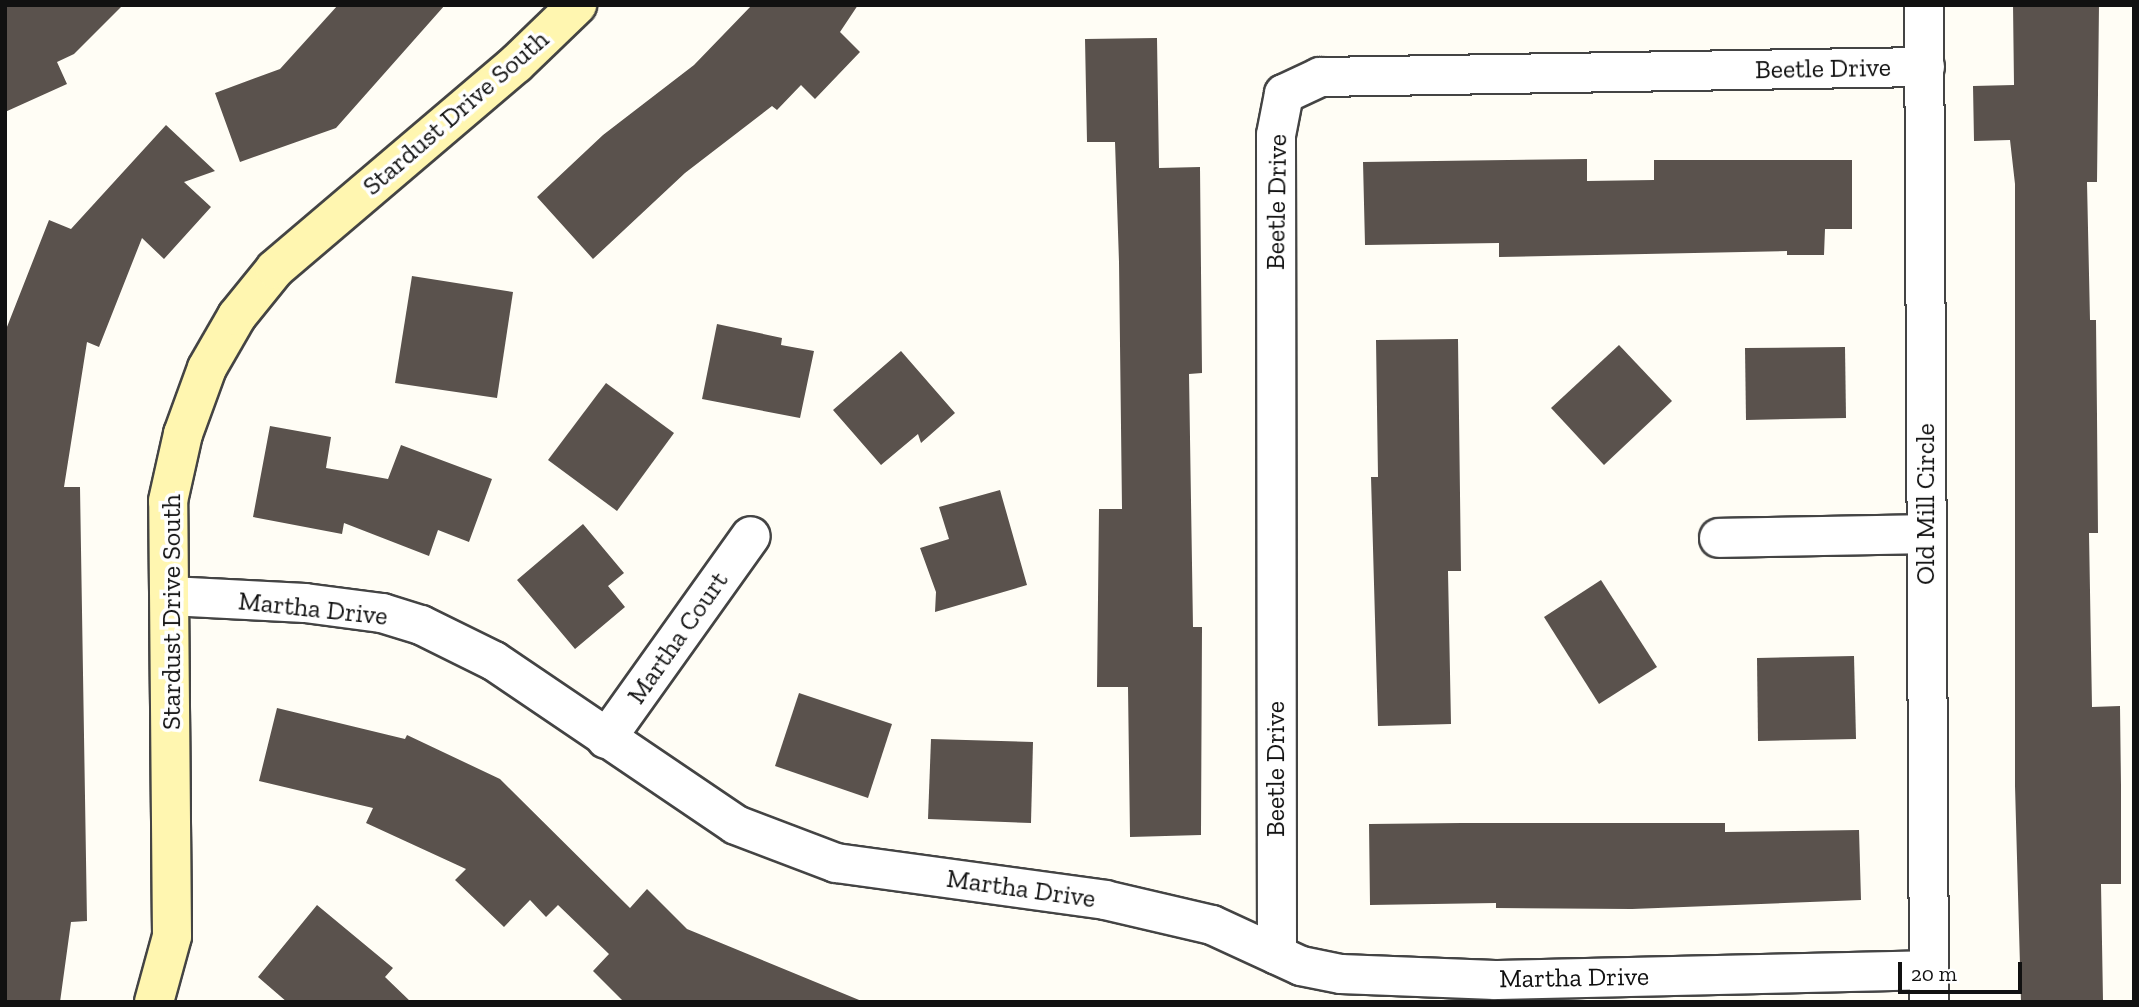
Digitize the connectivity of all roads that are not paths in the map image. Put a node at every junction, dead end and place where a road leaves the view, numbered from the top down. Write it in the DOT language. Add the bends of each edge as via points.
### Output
graph roads {
  1 [pos="577,5"];
  2 [pos="1924,5"];
  3 [pos="1925,67"];
  4 [pos="1926,534"];
  5 [pos="751,536"];
  6 [pos="1719,538"];
  7 [pos="170,596"];
  8 [pos="606,739"];
  9 [pos="1277,955"];
  10 [pos="1929,986"];
  11 [pos="154,1002"];
  1 -- 7 [label="street, Stardust Drive South" via="516,64 275,269 237,316 207,368 183,434 168,501"];
  2 -- 3 [label="street, Old Mill Circle"];
  3 -- 4 [label="street, Old Mill Circle"];
  3 -- 9 [label="street, Beetle Drive" via="1320,77 1284,94 1276,149"];
  4 -- 6 [label="street"];
  4 -- 10 [label="street, Old Mill Circle"];
  5 -- 8 [label="street, Martha Court"];
  7 -- 8 [label="street, Martha Drive" via="305,603 382,613 421,625 494,661"];
  7 -- 11 [label="street, Stardust Drive South" via="172,936"];
  8 -- 9 [label="street, Martha Drive" via="736,825 836,863 1104,900 1212,925"];
  9 -- 10 [label="street, Martha Drive" via="1301,966 1342,974"];
}
